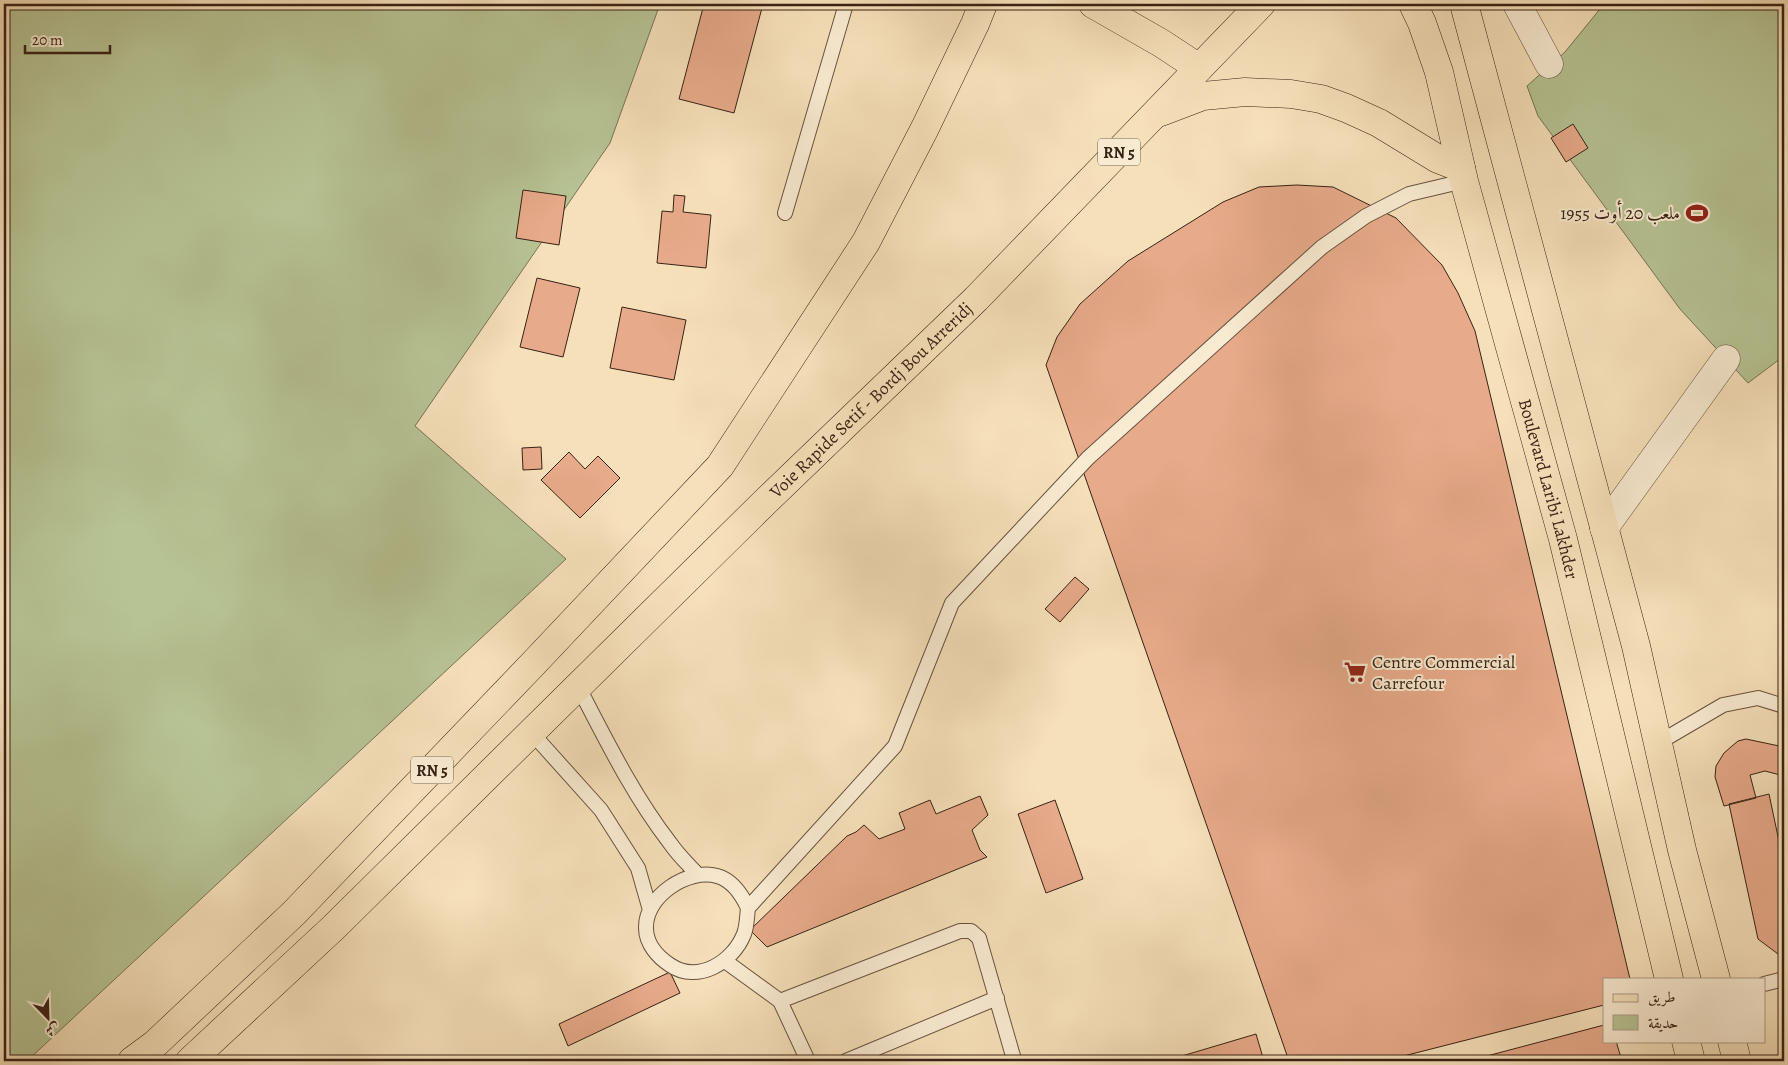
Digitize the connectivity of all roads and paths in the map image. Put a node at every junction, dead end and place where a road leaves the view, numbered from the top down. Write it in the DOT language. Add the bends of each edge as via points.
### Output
graph roads {
  1 [pos="846,4"];
  2 [pos="983,4"];
  3 [pos="1093,4"];
  4 [pos="1261,4"];
  5 [pos="1413,4"];
  6 [pos="1464,4"];
  7 [pos="1517,4"];
  8 [pos="1549,64"];
  9 [pos="1199,68"];
  10 [pos="1155,114"];
  11 [pos="1463,174"];
  12 [pos="785,214"];
  13 [pos="1726,359"];
  14 [pos="1604,528"];
  15 [pos="1563,538"];
  16 [pos="578,686"];
  17 [pos="1784,706"];
  18 [pos="531,732"];
  19 [pos="1658,743"];
  20 [pos="698,875"];
  21 [pos="748,908"];
  22 [pos="650,910"];
  23 [pos="725,961"];
  24 [pos="1669,978"];
  25 [pos="1716,978"];
  26 [pos="1784,979"];
  27 [pos="1766,984"];
  28 [pos="997,998"];
  29 [pos="780,1001"];
  30 [pos="1686,1042"];
  31 [pos="1732,1042"];
  32 [pos="132,1061"];
  33 [pos="190,1061"];
  34 [pos="808,1061"];
  35 [pos="846,1061"];
  36 [pos="1013,1061"];
  37 [pos="1691,1061"];
  38 [pos="1737,1061"];
  1 -- 12 [label="lane"];
  2 -- 32 [label="main road, RN 5" via="925,128 866,242 720,466 294,913 155,1044"];
  3 -- 9 [label="main road"];
  4 -- 9 [label="main road, RN 5"];
  5 -- 11 [label="main road, Boulevard Laribi Lakhder" via="1439,72"];
  6 -- 14 [label="main road"];
  7 -- 8 [label="street"];
  9 -- 10 [label="main road, RN 5"];
  10 -- 11 [label="main road" via="1204,96 1245,92 1291,94 1346,108 1379,123"];
  10 -- 16 [label="main road, Voie Rapide Setif - Bordj Bou Arreridj / RN 5" via="976,299"];
  11 -- 15 [label="main road, Boulevard Laribi Lakhder"];
  11 -- 21 [label="lane" via="1409,194 1366,216 1322,247 1088,458 952,603 895,746"];
  13 -- 14 [label="street"];
  14 -- 15 [label="main road"];
  14 -- 19 [label="main road"];
  15 -- 24 [label="main road, Boulevard Laribi Lakhder"];
  16 -- 18 [label="main road, RN 5"];
  16 -- 20 [label="lane" via="640,801 670,845"];
  17 -- 19 [label="lane" via="1758,698 1723,705"];
  18 -- 22 [label="lane" via="600,810 638,868"];
  18 -- 33 [label="main road, RN 5" via="334,928"];
  19 -- 25 [label="main road"];
  20 -- 21 [label="lane" via="718,876 742,895"];
  20 -- 22 [label="lane" via="677,883 660,896"];
  21 -- 23 [label="lane" via="745,933"];
  22 -- 23 [label="lane" via="646,928 651,945 660,958 676,969 693,972"];
  23 -- 29 [label="lane"];
  26 -- 27 [label="lane"];
  28 -- 29 [label="lane" via="979,938 971,931 960,931"];
  28 -- 35 [label="lane"];
  28 -- 36 [label="lane"];
  29 -- 34 [label="lane"];
  30 -- 37 [label="main road"];
  31 -- 38 [label="main road"];
}
